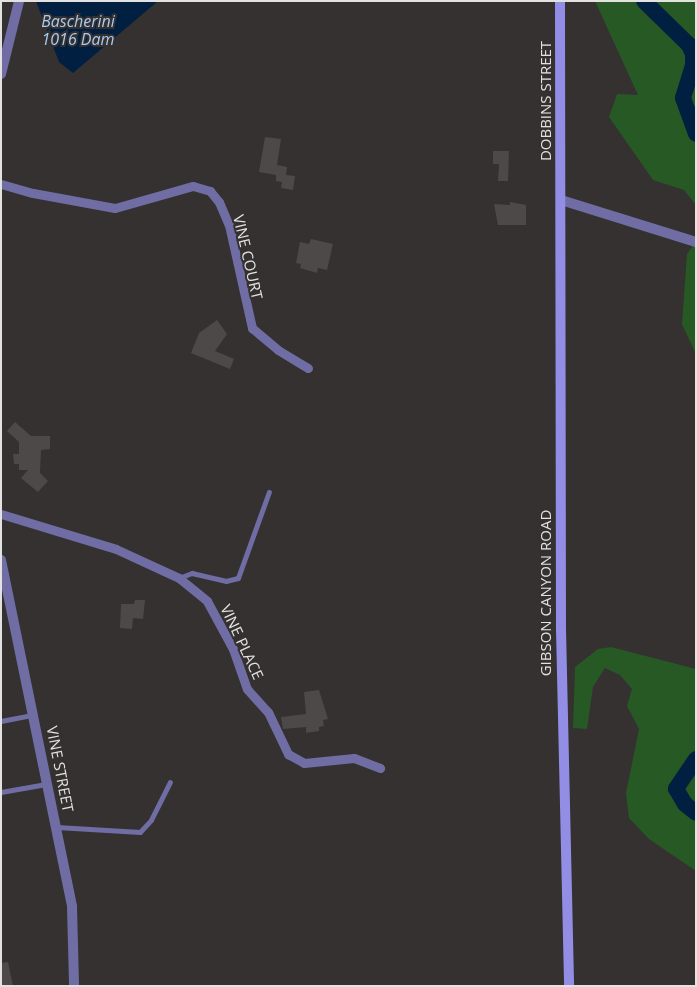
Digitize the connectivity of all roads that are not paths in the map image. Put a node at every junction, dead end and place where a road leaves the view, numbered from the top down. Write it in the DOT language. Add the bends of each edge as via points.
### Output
graph roads {
  1 [pos="19,1"];
  2 [pos="560,1"];
  3 [pos="1,74"];
  4 [pos="1,184"];
  5 [pos="561,200"];
  6 [pos="696,242"];
  7 [pos="308,368"];
  8 [pos="269,492"];
  9 [pos="1,514"];
  10 [pos="1,560"];
  11 [pos="179,578"];
  12 [pos="34,715"];
  13 [pos="1,721"];
  14 [pos="380,768"];
  15 [pos="170,782"];
  16 [pos="48,784"];
  17 [pos="1,792"];
  18 [pos="57,827"];
  19 [pos="74,986"];
  20 [pos="570,986"];
  1 -- 3 [label="street"];
  2 -- 5 [label="main road, DOBBINS STREET"];
  4 -- 7 [label="street, VINE COURT" via="33,194 115,208 193,186 210,191 229,225 252,328 263,339"];
  5 -- 6 [label="street"];
  5 -- 20 [label="main road, GIBSON CANYON ROAD" via="561,697"];
  8 -- 11 [label="lane" via="238,578 226,581 192,573"];
  9 -- 11 [label="street, VINE PLACE" via="116,550"];
  10 -- 12 [label="street, VINE STREET"];
  11 -- 14 [label="street, VINE PLACE" via="207,601 248,689 268,712 288,754 304,763 354,758"];
  12 -- 13 [label="lane"];
  12 -- 16 [label="street, VINE STREET"];
  15 -- 18 [label="lane" via="151,820 140,832"];
  16 -- 17 [label="lane"];
  16 -- 18 [label="street, VINE STREET"];
  18 -- 19 [label="street, VINE STREET" via="72,907"];
}
